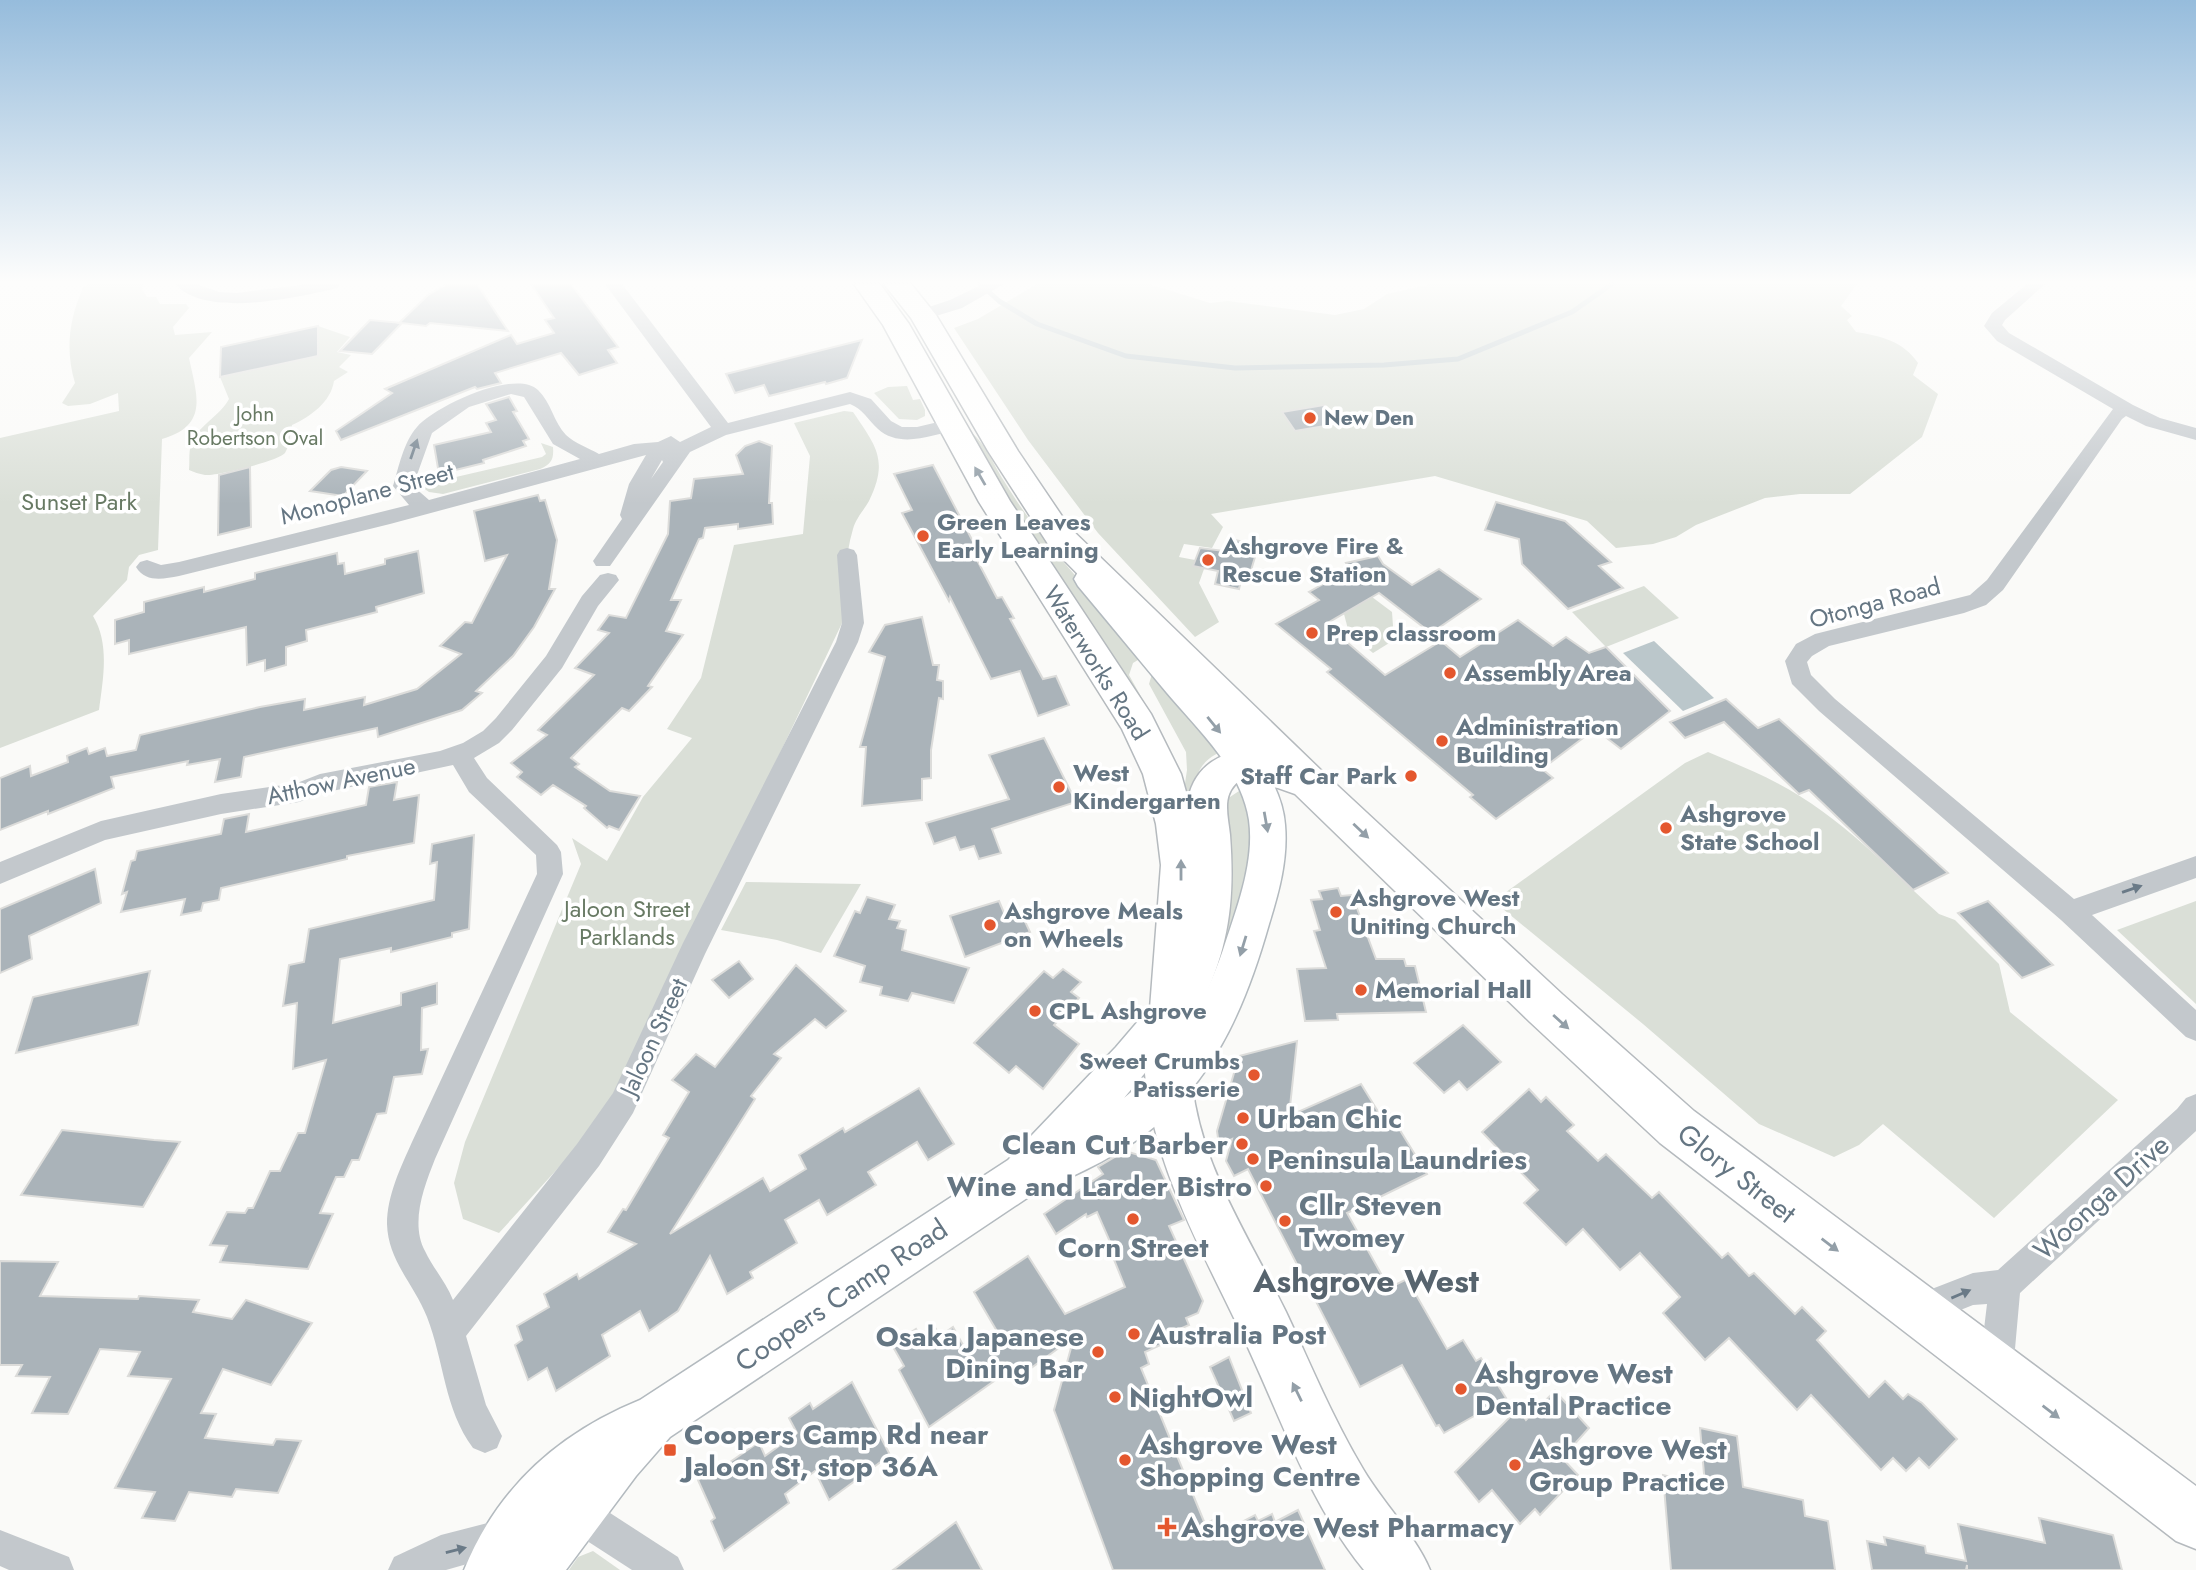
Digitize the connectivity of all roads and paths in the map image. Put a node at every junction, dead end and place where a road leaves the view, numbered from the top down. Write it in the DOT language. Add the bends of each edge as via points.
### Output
graph roads {
  1 [pos="669,357"];
  2 [pos="931,357"];
  3 [pos="2038,357"];
  4 [pos="2126,409"];
  5 [pos="967,421"];
  6 [pos="721,426"];
  7 [pos="2196,434"];
  8 [pos="560,440"];
  9 [pos="667,454"];
  10 [pos="600,461"];
  11 [pos="647,467"];
  12 [pos="554,474"];
  13 [pos="425,506"];
  14 [pos="627,529"];
  15 [pos="1059,536"];
  16 [pos="847,555"];
  17 [pos="147,567"];
  18 [pos="458,754"];
  19 [pos="1246,765"];
  20 [pos="1311,785"];
  21 [pos="2196,867"];
  22 [pos="0,873"];
  23 [pos="2070,912"];
  24 [pos="1171,1012"];
  25 [pos="2196,1028"];
  26 [pos="1168,1084"];
  27 [pos="2196,1108"];
  28 [pos="1020,1177"];
  29 [pos="2005,1285"];
  30 [pos="1918,1311"];
  31 [pos="449,1331"];
  32 [pos="1996,1371"];
  33 [pos="485,1436"];
  34 [pos="2113,1459"];
  35 [pos="567,1495"];
  36 [pos="2196,1521"];
  37 [pos="2196,1538"];
  38 [pos="0,1548"];
  39 [pos="519,1562"];
  40 [pos="56,1570"];
  41 [pos="407,1570"];
  42 [pos="665,1570"];
  43 [pos="1401,1570"];
  1 -- 6 [label="street"];
  2 -- 5 [label="main road, Waterworks Road"];
  3 -- 4 [label="street"];
  4 -- 7 [label="street"];
  4 -- 23 [label="street, Otonga Road" via="2115,415 1995,585 1978,600 1823,640 1804,650 1796,661 1800,678 1827,705"];
  5 -- 6 [label="street, Monoplane Street" via="896,432 865,402 853,398"];
  5 -- 15 [label="main road, Waterworks Road"];
  24 -- 5 [label="main road, Waterworks Road, one-way" via="1181,865 1162,774 1138,724 995,502"];
  6 -- 9 [label="street, Monoplane Street"];
  8 -- 10 [label="street"];
  8 -- 12 [label="street"];
  13 -- 8 [label="street, one-way" via="403,486 418,439 463,403 524,389"];
  9 -- 10 [label="street, Monoplane Street" via="634,450"];
  9 -- 11 [label="street"];
  9 -- 14 [label="street, Atthow Avenue" via="647,502"];
  10 -- 11 [label="street, Monoplane Street"];
  10 -- 12 [label="street, Monoplane Street"];
  11 -- 14 [label="street, Atthow Avenue"];
  12 -- 13 [label="street, Monoplane Street"];
  13 -- 17 [label="street, Monoplane Street" via="179,569 158,573"];
  14 -- 18 [label="street, Atthow Avenue" via="554,662 491,737"];
  15 -- 19 [label="main road, Waterworks Road, one-way" via="1103,597"];
  15 -- 20 [label="main road, Waterworks Road"];
  16 -- 31 [label="street, Jaloon Street" via="853,623 847,642 623,1103 581,1165"];
  18 -- 22 [label="street, Atthow Avenue" via="299,792 101,831"];
  18 -- 31 [label="street" via="478,785 548,852 550,874 407,1196 405,1245 438,1301"];
  19 -- 20 [label="main road" via="1270,768"];
  19 -- 24 [label="main road" via="1220,776 1210,790 1208,932 1193,979"];
  19 -- 26 [label="main road, Waterworks Road, one-way" via="1266,822 1267,870 1221,1011 1208,1035"];
  20 -- 30 [label="main road, Glory Street, one-way" via="1677,1126"];
  23 -- 21 [label="street, one-way"];
  23 -- 25 [label="street"];
  24 -- 26 [label="main road, Waterworks Road"];
  24 -- 28 [label="main road, Coopers Camp Road" via="1131,1061"];
  26 -- 28 [label="main road, Coopers Camp Road" via="1144,1108 1084,1149"];
  43 -- 26 [label="main road, Waterworks Road, one-way" via="1360,1518 1224,1242 1180,1139"];
  27 -- 29 [label="street, Woonga Drive"];
  28 -- 35 [label="main road, Coopers Camp Road" via="663,1413"];
  30 -- 29 [label="street, one-way" via="1973,1289"];
  29 -- 32 [label="street"];
  30 -- 32 [label="main road, Glory Street"];
  31 -- 33 [label="street" via="472,1419"];
  32 -- 34 [label="main road, Glory Street, one-way"];
  34 -- 36 [label="main road, Glory Street"];
  34 -- 37 [label="main road"];
  35 -- 39 [label="main road, Coopers Camp Road"];
  35 -- 42 [label="street"];
  38 -- 40 [label="street"];
  41 -- 39 [label="street, one-way" via="441,1553"];
}
